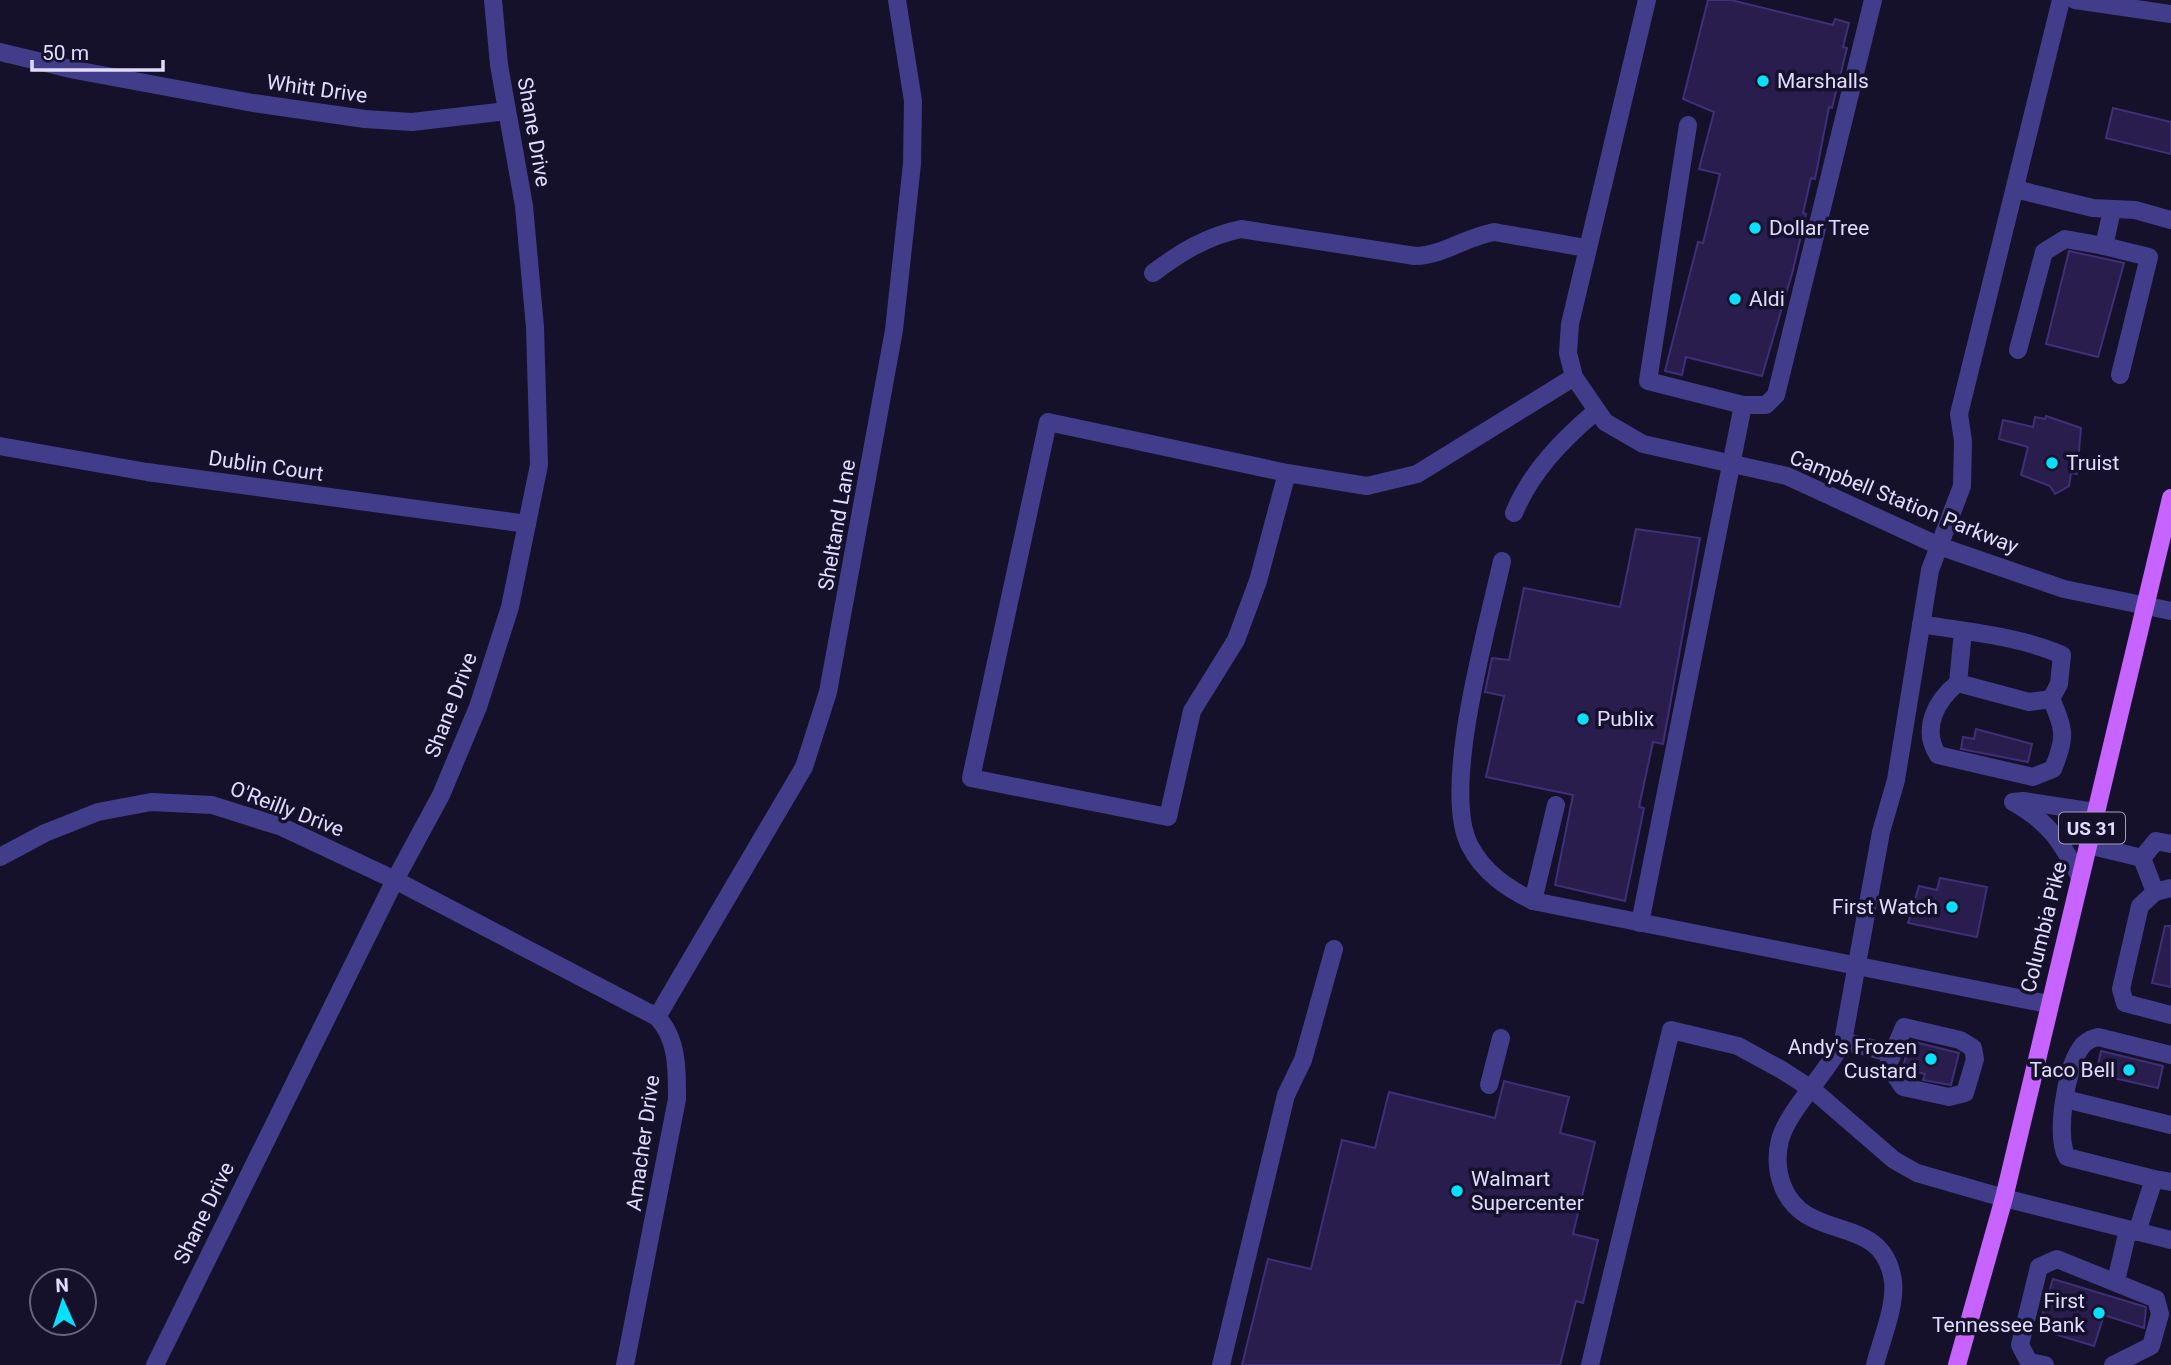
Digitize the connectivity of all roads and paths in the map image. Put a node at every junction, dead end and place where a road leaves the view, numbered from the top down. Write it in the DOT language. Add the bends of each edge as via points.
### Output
graph roads {
  1 [pos="493,0"];
  2 [pos="897,0"];
  3 [pos="1647,0"];
  4 [pos="1873,0"];
  5 [pos="2061,0"];
  6 [pos="2076,0"];
  7 [pos="2171,14"];
  8 [pos="0,52"];
  9 [pos="507,111"];
  10 [pos="1689,125"];
  11 [pos="2015,188"];
  12 [pos="2112,210"];
  13 [pos="2171,220"];
  14 [pos="2104,246"];
  15 [pos="1586,248"];
  16 [pos="1153,273"];
  17 [pos="2018,350"];
  18 [pos="2120,375"];
  19 [pos="1574,377"];
  20 [pos="1742,405"];
  21 [pos="1595,412"];
  22 [pos="0,446"];
  23 [pos="1730,464"];
  24 [pos="1287,473"];
  25 [pos="2171,498"];
  26 [pos="1514,513"];
  27 [pos="527,524"];
  28 [pos="1939,546"];
  29 [pos="1502,561"];
  30 [pos="2144,605"];
  31 [pos="2171,611"];
  32 [pos="1921,624"];
  33 [pos="1963,631"];
  34 [pos="1958,683"];
  35 [pos="2051,699"];
  36 [pos="1556,805"];
  37 [pos="2095,812"];
  38 [pos="2171,844"];
  39 [pos="2088,845"];
  40 [pos="0,857"];
  41 [pos="2141,858"];
  42 [pos="2080,877"];
  43 [pos="395,880"];
  44 [pos="2166,892"];
  45 [pos="1534,901"];
  46 [pos="1640,923"];
  47 [pos="1334,949"];
  48 [pos="1857,966"];
  49 [pos="2048,1004"];
  50 [pos="2171,1015"];
  51 [pos="657,1017"];
  52 [pos="1501,1038"];
  53 [pos="1843,1041"];
  54 [pos="1891,1053"];
  55 [pos="2171,1055"];
  56 [pos="1489,1085"];
  57 [pos="1812,1090"];
  58 [pos="2065,1099"];
  59 [pos="2171,1125"];
  60 [pos="2162,1180"];
  61 [pos="2004,1198"];
  62 [pos="2133,1231"];
  63 [pos="2171,1240"];
  64 [pos="2116,1280"];
  65 [pos="155,1365"];
  66 [pos="625,1365"];
  67 [pos="1221,1365"];
  68 [pos="1590,1365"];
  69 [pos="1875,1365"];
  70 [pos="1957,1365"];
  71 [pos="2045,1365"];
  72 [pos="2113,1365"];
  1 -- 9 [label="street, Shane Drive"];
  2 -- 51 [label="street, Sheltand Lane" via="913,101 912,164 894,330 828,692 804,768"];
  3 -- 15 [label="street, Campbell Station Parkway"];
  4 -- 20 [label="street" via="1776,395 1766,405"];
  5 -- 11 [label="street"];
  6 -- 7 [label="street"];
  8 -- 9 [label="street, Whitt Drive" via="75,70 365,120 412,122"];
  9 -- 27 [label="street, Shane Drive" via="524,206 535,327 539,465"];
  10 -- 20 [label="street" via="1648,381"];
  11 -- 12 [label="street"];
  11 -- 28 [label="street" via="1959,414 1962,486"];
  12 -- 13 [label="street" via="2135,210"];
  12 -- 14 [label="street"];
  14 -- 17 [label="street" via="2065,239 2044,252"];
  14 -- 18 [label="street" via="2149,257"];
  15 -- 16 [label="street" via="1494,232 1430,256 1415,256 1241,229 1215,234"];
  15 -- 19 [label="street, Campbell Station Parkway" via="1570,324"];
  19 -- 21 [label="street, Campbell Station Parkway"];
  19 -- 24 [label="street" via="1417,474 1367,486"];
  20 -- 23 [label="street"];
  21 -- 23 [label="street, Campbell Station Parkway" via="1643,444"];
  21 -- 26 [label="street" via="1563,440 1526,484"];
  22 -- 27 [label="street, Dublin Court" via="147,472"];
  23 -- 28 [label="street, Campbell Station Parkway" via="1787,476"];
  23 -- 46 [label="street"];
  24 -- 24 [label="street" via="1048,422 971,778 1168,817 1192,710 1236,640 1258,582"];
  25 -- 30 [label="main road, Columbia Pike / US 31"];
  27 -- 43 [label="street, Shane Drive" via="510,607 478,707 441,795"];
  28 -- 30 [label="street, Campbell Station Parkway" via="2064,589"];
  28 -- 32 [label="street"];
  29 -- 45 [label="street" via="1460,760 1459,805 1469,845 1480,861 1493,877"];
  30 -- 31 [label="street, Campbell Station Parkway"];
  30 -- 37 [label="main road, Columbia Pike / US 31"];
  32 -- 33 [label="street"];
  32 -- 48 [label="street" via="1896,780 1881,832"];
  33 -- 34 [label="street"];
  33 -- 35 [label="street" via="2037,644 2062,655 2059,684"];
  34 -- 35 [label="street" via="2029,702"];
  34 -- 35 [label="street" via="1940,697 1930,729 1938,755 2033,777 2053,769 2063,745 2063,724"];
  36 -- 45 [label="street"];
  37 -- 39 [label="main road, Columbia Pike / US 31"];
  37 -- 42 [label="street" via="2013,802 2041,818 2060,840"];
  38 -- 41 [label="street" via="2156,841"];
  39 -- 41 [label="street"];
  39 -- 42 [label="main road, Columbia Pike / US 31"];
  40 -- 43 [label="street, O'Reilly Drive" via="98,812 151,802 212,805 282,827"];
  41 -- 44 [label="street"];
  42 -- 49 [label="main road, Columbia Pike / US 31"];
  43 -- 51 [label="street"];
  43 -- 65 [label="street, Shane Drive"];
  44 -- 50 [label="street" via="2140,906 2121,989 2125,1003"];
  45 -- 46 [label="street"];
  46 -- 48 [label="street"];
  47 -- 67 [label="street" via="1303,1060 1286,1095"];
  48 -- 49 [label="street"];
  48 -- 53 [label="street"];
  49 -- 61 [label="main road, Columbia Pike / US 31"];
  51 -- 66 [label="street, Amacher Drive" via="668,1028 672,1043 677,1099"];
  52 -- 56 [label="street"];
  53 -- 54 [label="street"];
  53 -- 57 [label="street"];
  54 -- 54 [label="street" via="1888,1065 1903,1087 1954,1097 1968,1089 1975,1053 1968,1043 1905,1027"];
  55 -- 58 [label="street" via="2098,1037 2087,1041 2077,1053"];
  57 -- 61 [label="street" via="1894,1160 1917,1172"];
  57 -- 68 [label="street" via="1738,1046 1671,1030"];
  57 -- 69 [label="street" via="1786,1125 1778,1171 1786,1194 1802,1215 1865,1236 1886,1258 1892,1296"];
  58 -- 59 [label="street"];
  58 -- 60 [label="street" via="2060,1138 2067,1157"];
  60 -- 62 [label="street"];
  61 -- 62 [label="street"];
  61 -- 70 [label="main road, Columbia Pike / US 31"];
  62 -- 63 [label="street"];
  62 -- 64 [label="street"];
  64 -- 71 [label="street" via="2057,1259 2039,1267 2020,1345 2029,1362"];
  64 -- 72 [label="street" via="2156,1299 2160,1314 2151,1346"];
}
